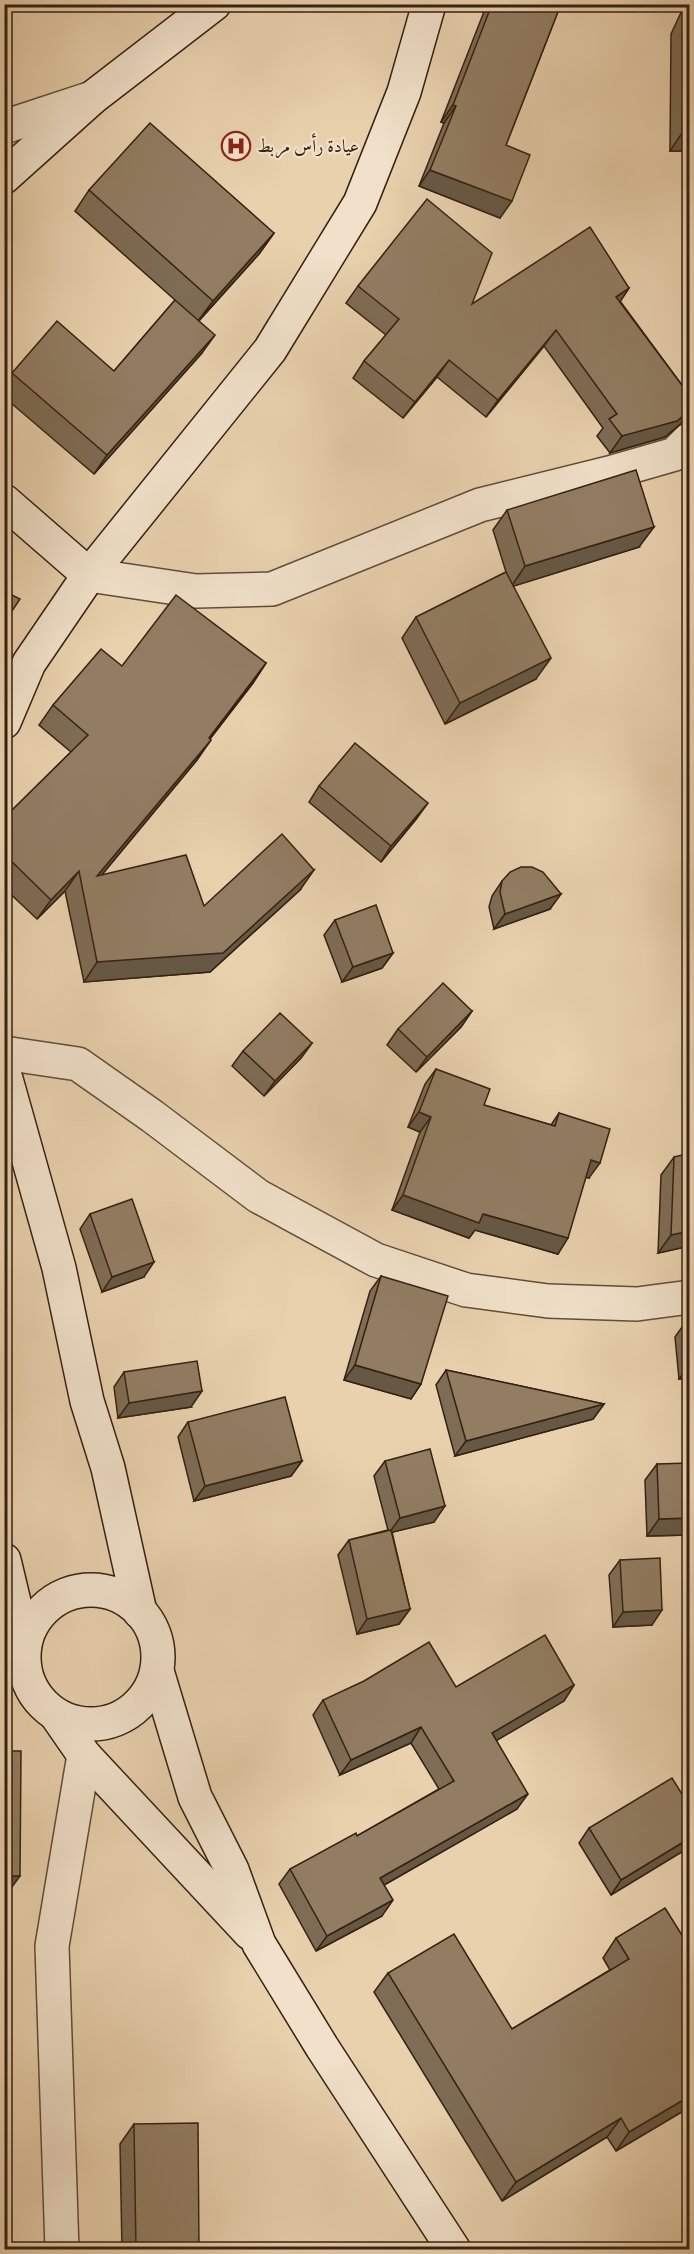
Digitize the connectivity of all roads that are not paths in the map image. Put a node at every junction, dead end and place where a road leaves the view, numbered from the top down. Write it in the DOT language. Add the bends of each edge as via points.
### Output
graph roads {
  1 [pos="214,4"];
  2 [pos="429,4"];
  3 [pos="92,98"];
  4 [pos="4,127"];
  5 [pos="4,177"];
  6 [pos="690,439"];
  7 [pos="4,501"];
  8 [pos="89,575"];
  9 [pos="4,722"];
  10 [pos="4,1053"];
  11 [pos="4,1072"];
  12 [pos="690,1297"];
  13 [pos="4,1560"];
  14 [pos="140,1612"];
  15 [pos="24,1644"];
  16 [pos="157,1671"];
  17 [pos="57,1716"];
  18 [pos="84,1755"];
  19 [pos="259,1944"];
  20 [pos="62,2250"];
  21 [pos="454,2250"];
  1 -- 3 [label="main road"];
  2 -- 8 [label="main road" via="404,92 360,203 270,350"];
  3 -- 4 [label="main road"];
  3 -- 5 [label="main road"];
  6 -- 8 [label="main road" via="675,454 480,505 272,589 196,591"];
  7 -- 8 [label="main road"];
  8 -- 9 [label="main road" via="29,663"];
  10 -- 12 [label="main road" via="78,1064 258,1196 376,1260 466,1290 548,1301 637,1304"];
  11 -- 14 [label="main road" via="59,1268 87,1401 108,1468"];
  13 -- 15 [label="main road"];
  14 -- 15 [label="main road" via="124,1599 83,1590 63,1596 45,1608 32,1624"];
  14 -- 16 [label="main road" via="152,1629 158,1650"];
  15 -- 17 [label="main road" via="23,1665 29,1685 40,1703"];
  16 -- 17 [label="main road" via="149,1691 119,1719 99,1725"];
  16 -- 19 [label="main road" via="195,1797 232,1870"];
  17 -- 18 [label="main road"];
  18 -- 19 [label="main road"];
  18 -- 20 [label="main road" via="51,1946"];
  19 -- 21 [label="main road"];
}
